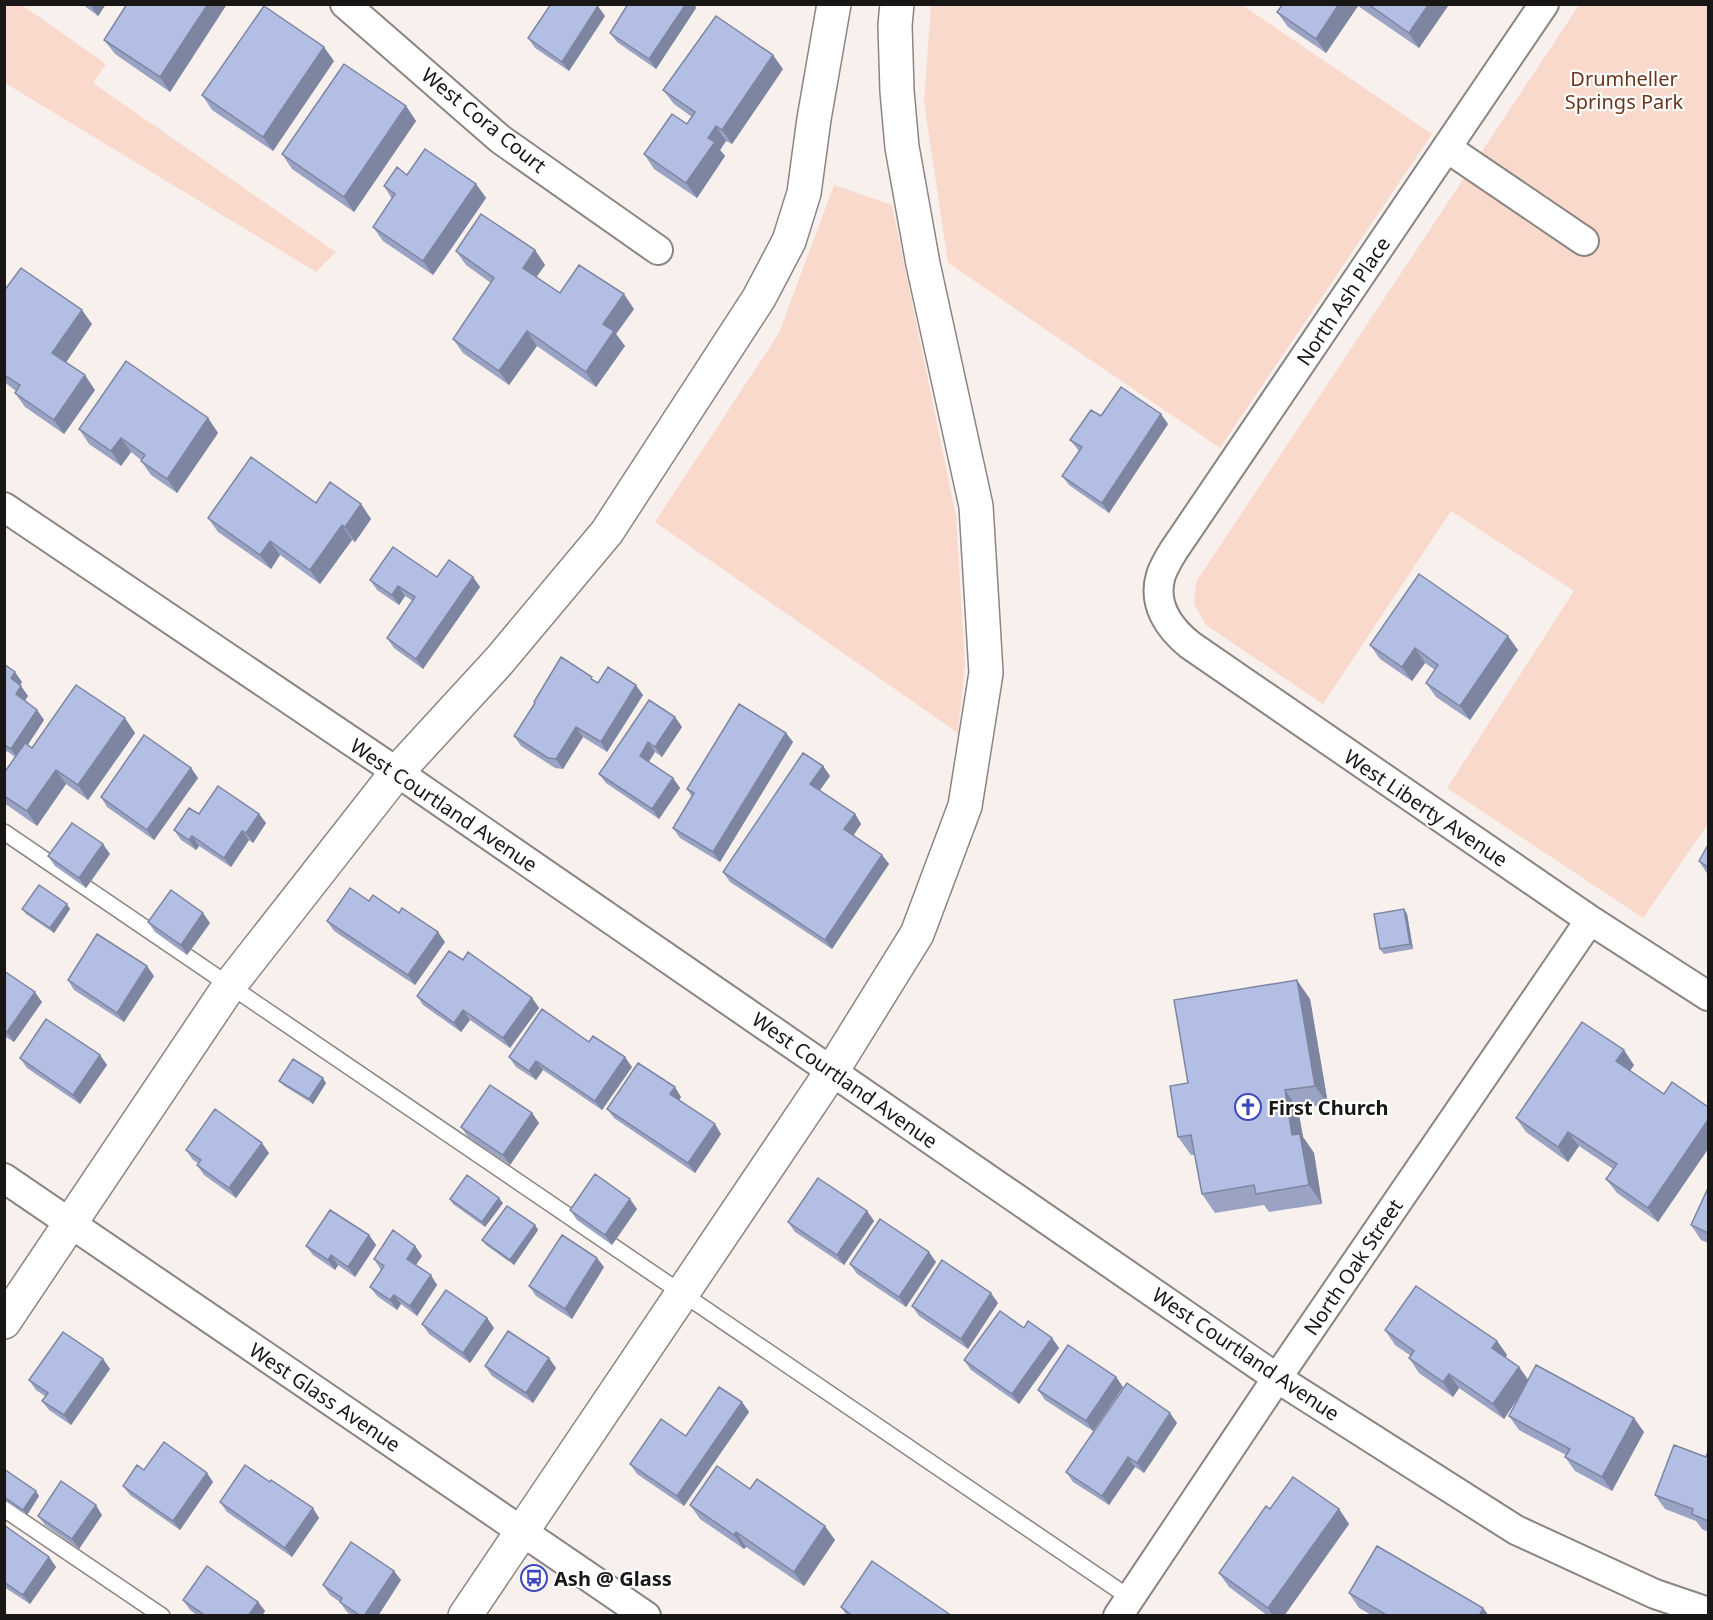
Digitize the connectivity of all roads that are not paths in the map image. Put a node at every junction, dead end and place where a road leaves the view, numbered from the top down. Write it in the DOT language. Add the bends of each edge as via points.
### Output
graph roads {
  1 [pos="345,4"];
  2 [pos="897,4"];
  3 [pos="1544,4"];
  4 [pos="830,7"];
  5 [pos="1447,148"];
  6 [pos="1584,241"];
  7 [pos="658,250"];
  8 [pos="4,507"];
  9 [pos="1160,603"];
  10 [pos="397,772"];
  11 [pos="4,832"];
  12 [pos="1590,920"];
  13 [pos="230,985"];
  14 [pos="1708,996"];
  15 [pos="832,1071"];
  16 [pos="4,1178"];
  17 [pos="71,1224"];
  18 [pos="682,1293"];
  19 [pos="4,1322"];
  20 [pos="1277,1377"];
  21 [pos="4,1509"];
  22 [pos="521,1532"];
  23 [pos="1124,1607"];
  24 [pos="1708,1612"];
  25 [pos="162,1616"];
  26 [pos="465,1616"];
  27 [pos="646,1616"];
  1 -- 7 [label="street, West Cora Court" via="500,139"];
  2 -- 15 [label="main road" via="897,91 902,147 923,264 976,506 986,673 965,806 917,934"];
  3 -- 5 [label="street, North Ash Place"];
  4 -- 10 [label="main road" via="804,193 789,241 759,298 607,532 500,661"];
  5 -- 6 [label="street"];
  5 -- 9 [label="street, North Ash Place" via="1174,550 1161,575"];
  8 -- 10 [label="street, West Courtland Avenue"];
  9 -- 12 [label="street, West Liberty Avenue" via="1170,626 1190,645"];
  10 -- 13 [label="main road"];
  10 -- 15 [label="street, West Courtland Avenue"];
  11 -- 13 [label="lane"];
  12 -- 14 [label="street, West Liberty Avenue"];
  12 -- 20 [label="street, North Oak Street"];
  13 -- 17 [label="main road"];
  13 -- 18 [label="lane"];
  15 -- 18 [label="main road"];
  15 -- 20 [label="street, West Courtland Avenue"];
  16 -- 17 [label="street, West Glass Avenue"];
  17 -- 19 [label="main road"];
  17 -- 22 [label="street, West Glass Avenue"];
  18 -- 22 [label="main road"];
  18 -- 23 [label="lane"];
  20 -- 23 [label="street, North Oak Street"];
  20 -- 24 [label="street, West Courtland Avenue" via="1516,1530 1655,1594"];
  21 -- 25 [label="lane"];
  22 -- 26 [label="main road"];
  22 -- 27 [label="street, West Glass Avenue"];
}
